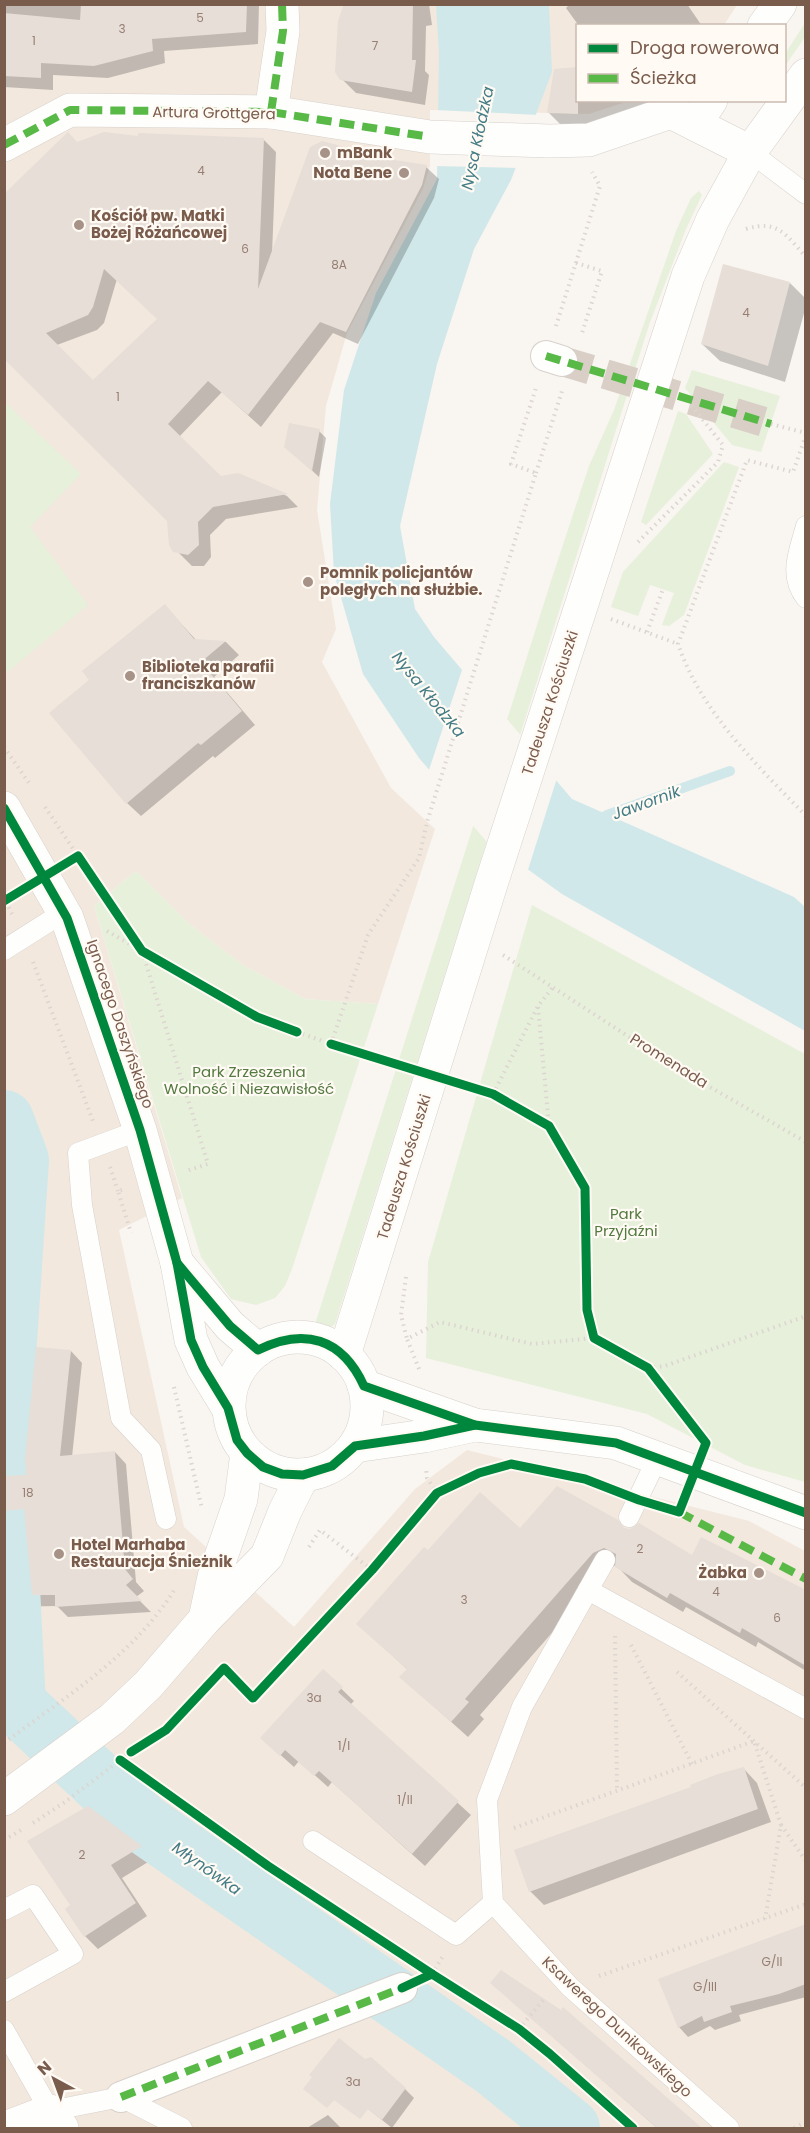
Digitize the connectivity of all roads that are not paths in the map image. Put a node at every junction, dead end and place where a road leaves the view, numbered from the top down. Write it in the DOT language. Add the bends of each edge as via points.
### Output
graph roads {
  1 [pos="282,4"];
  2 [pos="780,4"];
  3 [pos="765,24"];
  4 [pos="806,75"];
  5 [pos="271,112"];
  6 [pos="703,112"];
  7 [pos="4,145"];
  8 [pos="750,152"];
  9 [pos="806,194"];
  10 [pos="806,526"];
  11 [pos="806,598"];
  12 [pos="4,808"];
  13 [pos="64,912"];
  14 [pos="4,950"];
  15 [pos="140,1130"];
  16 [pos="177,1263"];
  17 [pos="258,1350"];
  18 [pos="344,1354"];
  19 [pos="364,1386"];
  20 [pos="228,1408"];
  21 [pos="475,1425"];
  22 [pos="355,1446"];
  23 [pos="247,1453"];
  24 [pos="658,1457"];
  25 [pos="303,1475"];
  26 [pos="806,1513"];
  27 [pos="629,1517"];
  28 [pos="166,1519"];
  29 [pos="604,1560"];
  30 [pos="588,1590"];
  31 [pos="205,1619"];
  32 [pos="806,1709"];
  33 [pos="7,1798"];
  34 [pos="313,1841"];
  35 [pos="493,1903"];
  36 [pos="4,1910"];
  37 [pos="412,1977"];
  38 [pos="4,1992"];
  39 [pos="4,2030"];
  40 [pos="121,2097"];
  41 [pos="56,2120"];
  42 [pos="5,2128"];
  43 [pos="182,2128"];
  44 [pos="729,2128"];
  1 -- 5 [label="street" via="283,31"];
  2 -- 3 [label="street"];
  4 -- 8 [label="street, Tadeusza Kościuszki"];
  5 -- 6 [label="street, Artura Grottgera" via="430,137 549,141 589,140 671,112"];
  5 -- 7 [label="street, Artura Grottgera" via="70,110"];
  6 -- 8 [label="street, Artura Grottgera"];
  8 -- 9 [label="lane"];
  8 -- 18 [label="street, Tadeusza Kościuszki" via="713,219 688,276 592,612 492,881"];
  10 -- 11 [label="lane" via="795,566 795,581"];
  12 -- 13 [label="street, Ignacego Daszyńskiego"];
  13 -- 14 [label="lane"];
  13 -- 15 [label="street, Ignacego Daszyńskiego"];
  15 -- 16 [label="street, Ignacego Daszyńskiego"];
  15 -- 28 [label="lane" via="78,1153 94,1279 121,1418 151,1450"];
  16 -- 17 [label="street, Ignacego Daszyńskiego" via="230,1326"];
  16 -- 20 [label="street, Ignacego Daszyńskiego" via="191,1340"];
  17 -- 18 [label="street" via="291,1338 310,1338"];
  17 -- 20 [label="street" via="242,1366 232,1386"];
  18 -- 19 [label="street"];
  19 -- 21 [label="street"];
  19 -- 22 [label="street" via="364,1427"];
  20 -- 23 [label="street" via="231,1425"];
  21 -- 22 [label="street"];
  21 -- 24 [label="street" via="616,1443"];
  22 -- 25 [label="street" via="332,1466"];
  23 -- 25 [label="street" via="263,1467 282,1474"];
  23 -- 31 [label="street" via="241,1499 214,1577"];
  24 -- 26 [label="street"];
  24 -- 27 [label="lane"];
  25 -- 31 [label="street" via="267,1556"];
  29 -- 30 [label="lane"];
  30 -- 32 [label="lane"];
  30 -- 35 [label="lane" via="522,1707 487,1800"];
  31 -- 33 [label="street" via="148,1685 112,1719"];
  34 -- 35 [label="lane" via="456,1935"];
  35 -- 44 [label="lane, Ksawerego Dunikowskiego" via="570,1987"];
  36 -- 38 [label="lane" via="33,1895 74,1954"];
  37 -- 40 [label="street" via="339,2013"];
  39 -- 41 [label="lane"];
  40 -- 41 [label="lane"];
  40 -- 43 [label="lane"];
  41 -- 42 [label="street"];
}
